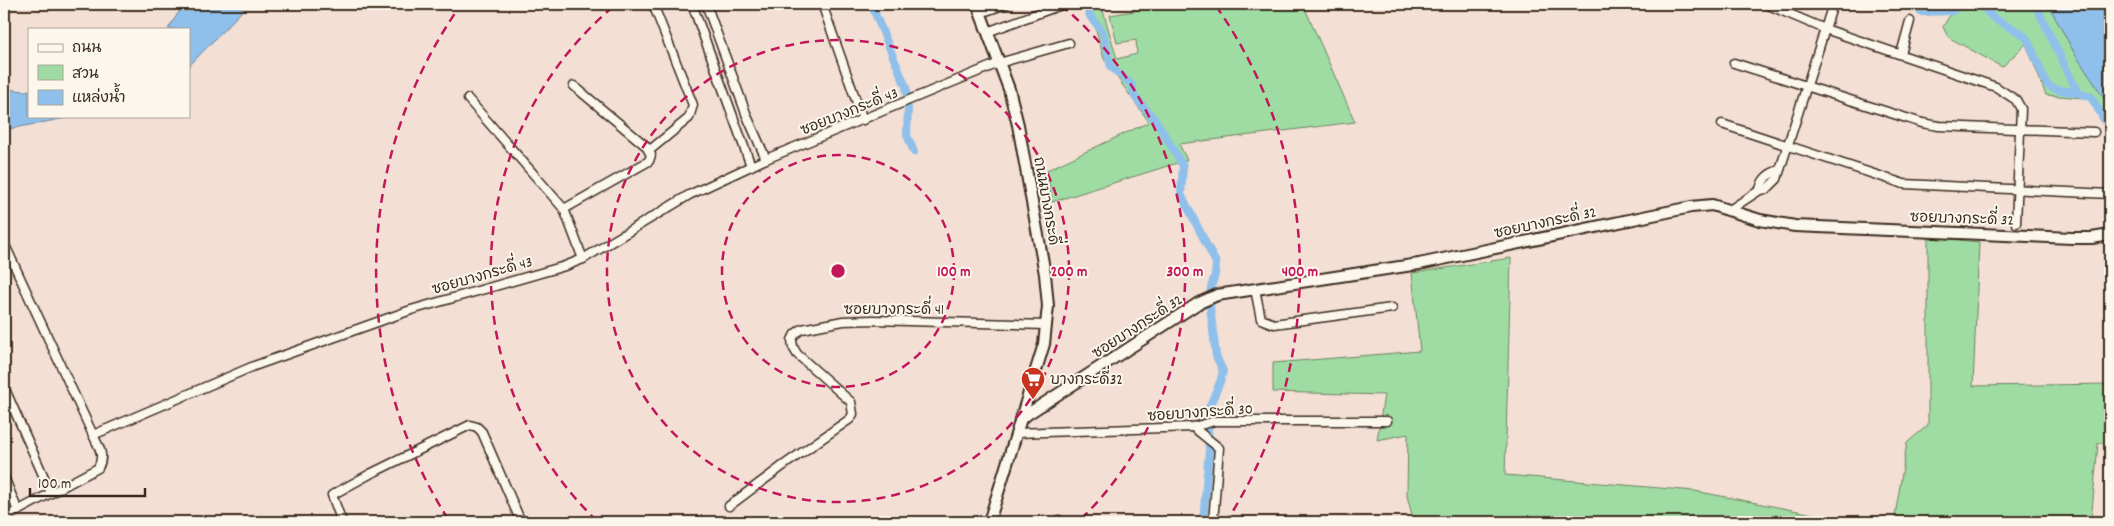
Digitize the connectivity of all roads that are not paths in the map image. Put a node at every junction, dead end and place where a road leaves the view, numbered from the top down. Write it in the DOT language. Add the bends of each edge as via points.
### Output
graph roads {
  1 [pos="653,4"];
  2 [pos="692,4"];
  3 [pos="706,4"];
  4 [pos="822,4"];
  5 [pos="1006,4"];
  6 [pos="1766,4"];
  7 [pos="1833,4"];
  8 [pos="1061,5"];
  9 [pos="978,8"];
  10 [pos="1910,21"];
  11 [pos="1826,29"];
  12 [pos="987,32"];
  13 [pos="1069,43"];
  14 [pos="1901,54"];
  15 [pos="999,63"];
  16 [pos="1734,63"];
  17 [pos="574,86"];
  18 [pos="1808,86"];
  19 [pos="468,99"];
  20 [pos="863,120"];
  21 [pos="1722,124"];
  22 [pos="2020,128"];
  23 [pos="2094,132"];
  24 [pos="1788,146"];
  25 [pos="650,150"];
  26 [pos="766,160"];
  27 [pos="751,166"];
  28 [pos="2018,189"];
  29 [pos="2110,194"];
  30 [pos="564,209"];
  31 [pos="1728,211"];
  32 [pos="2016,223"];
  33 [pos="2110,236"];
  34 [pos="4,243"];
  35 [pos="583,259"];
  36 [pos="1254,289"];
  37 [pos="1392,308"];
  38 [pos="1046,325"];
  39 [pos="4,387"];
  40 [pos="1020,420"];
  41 [pos="1387,421"];
  42 [pos="1193,427"];
  43 [pos="1016,433"];
  44 [pos="93,435"];
  45 [pos="4,476"];
  46 [pos="51,492"];
  47 [pos="729,506"];
  48 [pos="18,511"];
  49 [pos="4,518"];
  50 [pos="342,522"];
  51 [pos="521,522"];
  52 [pos="989,522"];
  53 [pos="1213,522"];
  1 -- 25 [label="street" via="693,105 689,118"];
  2 -- 27 [label="street"];
  3 -- 26 [label="street"];
  4 -- 20 [label="street"];
  5 -- 9 [label="street"];
  6 -- 11 [label="street"];
  7 -- 11 [label="street"];
  8 -- 12 [label="street"];
  9 -- 12 [label="street, ถนนบางกระดี่"];
  10 -- 14 [label="street"];
  11 -- 14 [label="street"];
  11 -- 18 [label="street"];
  12 -- 15 [label="street, ถนนบางกระดี่"];
  13 -- 15 [label="street, ซอยบางกระดี่ 43"];
  14 -- 22 [label="street" via="2007,93 2020,104"];
  15 -- 20 [label="street, ซอยบางกระดี่ 43"];
  15 -- 38 [label="street, ถนนบางกระดี่" via="1009,89 1023,152 1045,274"];
  16 -- 18 [label="street"];
  17 -- 25 [label="street"];
  18 -- 22 [label="street" via="1922,123"];
  18 -- 24 [label="street"];
  19 -- 30 [label="street"];
  20 -- 26 [label="street, ซอยบางกระดี่ 43"];
  21 -- 24 [label="street"];
  22 -- 23 [label="street"];
  22 -- 28 [label="street"];
  24 -- 28 [label="street" via="1904,184"];
  24 -- 31 [label="street" via="1777,179 1768,190 1760,190"];
  25 -- 30 [label="street" via="649,161"];
  26 -- 27 [label="street, ซอยบางกระดี่ 43"];
  27 -- 35 [label="street, ซอยบางกระดี่ 43" via="689,195"];
  28 -- 29 [label="street"];
  28 -- 32 [label="street"];
  30 -- 35 [label="street"];
  31 -- 33 [label="street, ซอยบางกระดี่ 32" via="1795,226 2072,238"];
  31 -- 36 [label="street, ซอยบางกระดี่ 32" via="1712,206 1691,207 1419,264"];
  34 -- 44 [label="street"];
  35 -- 44 [label="street, ซอยบางกระดี่ 43" via="411,310 254,366"];
  36 -- 37 [label="street" via="1262,319 1274,324"];
  36 -- 40 [label="street, ซอยบางกระดี่ 32" via="1212,297"];
  38 -- 40 [label="street, ถนนบางกระดี่" via="1044,344"];
  38 -- 47 [label="street, ซอยบางกระดี่ 41" via="873,320 843,321 802,329 792,340 797,354 851,402 853,414"];
  39 -- 46 [label="street"];
  40 -- 43 [label="street, ถนนบางกระดี่"];
  41 -- 42 [label="street, ซอยบางกระดี่ 30" via="1213,422"];
  42 -- 43 [label="street, ซอยบางกระดี่ 30"];
  42 -- 53 [label="street" via="1219,448"];
  43 -- 52 [label="street, ถนนบางกระดี่"];
  44 -- 46 [label="street" via="102,453 98,468"];
  45 -- 48 [label="street"];
  46 -- 48 [label="street"];
  48 -- 49 [label="street"];
  50 -- 51 [label="street" via="332,495 470,425 482,432"];
}
